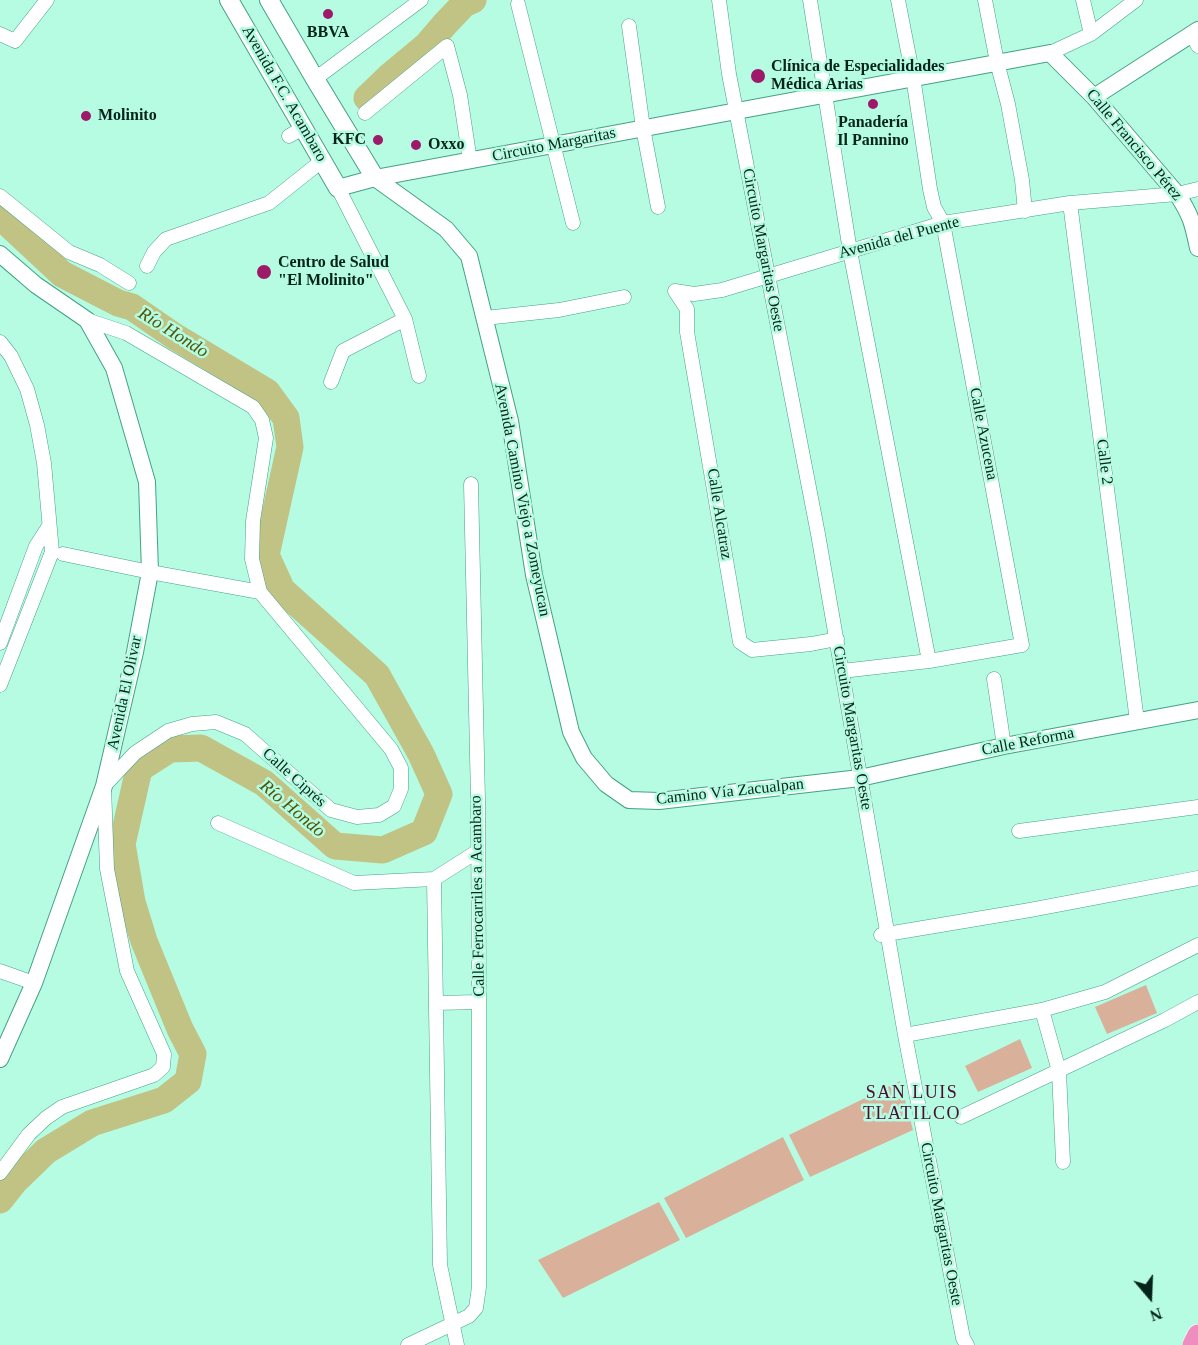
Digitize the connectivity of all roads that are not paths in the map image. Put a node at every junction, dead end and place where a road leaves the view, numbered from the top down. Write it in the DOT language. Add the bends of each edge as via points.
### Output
graph roads {
  1 [pos="47,0"];
  2 [pos="229,0"];
  3 [pos="269,0"];
  4 [pos="421,0"];
  5 [pos="719,0"];
  6 [pos="810,0"];
  7 [pos="898,0"];
  8 [pos="985,0"];
  9 [pos="1083,0"];
  10 [pos="1136,0"];
  11 [pos="518,4"];
  12 [pos="629,26"];
  13 [pos="0,34"];
  14 [pos="1091,34"];
  15 [pos="1196,37"];
  16 [pos="1050,52"];
  17 [pos="997,62"];
  18 [pos="913,78"];
  19 [pos="315,79"];
  20 [pos="825,94"];
  21 [pos="1094,97"];
  22 [pos="736,111"];
  23 [pos="365,113"];
  24 [pos="642,128"];
  25 [pos="553,145"];
  26 [pos="323,160"];
  27 [pos="470,161"];
  28 [pos="375,178"];
  29 [pos="338,188"];
  30 [pos="1198,189"];
  31 [pos="1177,194"];
  32 [pos="0,196"];
  33 [pos="1070,203"];
  34 [pos="658,207"];
  35 [pos="1025,211"];
  36 [pos="573,223"];
  37 [pos="943,223"];
  38 [pos="1198,249"];
  39 [pos="850,251"];
  40 [pos="0,254"];
  41 [pos="147,266"];
  42 [pos="768,275"];
  43 [pos="129,283"];
  44 [pos="675,291"];
  45 [pos="624,297"];
  46 [pos="485,318"];
  47 [pos="405,319"];
  48 [pos="87,320"];
  49 [pos="0,342"];
  50 [pos="419,376"];
  51 [pos="332,382"];
  52 [pos="471,484"];
  53 [pos="49,526"];
  54 [pos="63,554"];
  55 [pos="150,572"];
  56 [pos="260,592"];
  57 [pos="837,639"];
  58 [pos="0,644"];
  59 [pos="928,660"];
  60 [pos="842,672"];
  61 [pos="994,679"];
  62 [pos="0,685"];
  63 [pos="1198,710"];
  64 [pos="1137,721"];
  65 [pos="1004,746"];
  66 [pos="860,778"];
  67 [pos="606,784"];
  68 [pos="104,786"];
  69 [pos="1198,807"];
  70 [pos="218,823"];
  71 [pos="1019,831"];
  72 [pos="478,851"];
  73 [pos="1198,878"];
  74 [pos="434,879"];
  75 [pos="884,934"];
  76 [pos="1198,945"];
  77 [pos="0,971"];
  78 [pos="34,982"];
  79 [pos="479,1002"];
  80 [pos="1198,1002"];
  81 [pos="436,1003"];
  82 [pos="1042,1010"];
  83 [pos="905,1035"];
  84 [pos="0,1059"];
  85 [pos="1059,1071"];
  86 [pos="961,1117"];
  87 [pos="1063,1162"];
  88 [pos="0,1173"];
  89 [pos="452,1323"];
  90 [pos="1198,1335"];
  91 [pos="408,1345"];
  92 [pos="457,1345"];
  93 [pos="967,1345"];
  94 [pos="1193,1345"];
  1 -- 13 [label="street" via="15,41"];
  2 -- 26 [label="main road, Avenida F.C. Acambaro" via="296,132"];
  3 -- 19 [label="main road, Avenida F.C. Acambaro"];
  4 -- 19 [label="street"];
  5 -- 22 [label="street"];
  6 -- 20 [label="street"];
  7 -- 18 [label="street, Calle Azucena"];
  8 -- 17 [label="street"];
  9 -- 14 [label="street"];
  10 -- 14 [label="street, Circuito Margaritas"];
  11 -- 25 [label="street"];
  12 -- 24 [label="street"];
  14 -- 16 [label="street, Circuito Margaritas"];
  15 -- 21 [label="street"];
  16 -- 17 [label="street, Circuito Margaritas"];
  16 -- 21 [label="street, Calle Francisco Pérez"];
  17 -- 18 [label="street, Circuito Margaritas"];
  17 -- 35 [label="street" via="1008,104"];
  18 -- 20 [label="street, Circuito Margaritas"];
  18 -- 37 [label="street, Calle Azucena" via="930,189"];
  19 -- 28 [label="main road, Avenida F.C. Acambaro"];
  20 -- 22 [label="street, Circuito Margaritas"];
  20 -- 39 [label="street"];
  21 -- 31 [label="street, Calle Francisco Pérez"];
  22 -- 24 [label="street, Circuito Margaritas"];
  22 -- 42 [label="street, Circuito Margaritas Oeste"];
  23 -- 27 [label="street" via="447,46 460,95"];
  24 -- 25 [label="street, Circuito Margaritas"];
  24 -- 34 [label="street"];
  25 -- 27 [label="street, Circuito Margaritas"];
  25 -- 36 [label="street"];
  26 -- 29 [label="main road, Avenida F.C. Acambaro"];
  26 -- 41 [label="street" via="269,203 166,239"];
  27 -- 28 [label="street, Circuito Margaritas"];
  28 -- 29 [label="street, Circuito Margaritas"];
  28 -- 46 [label="street, Avenida Camino Viejo a Zomeyucan" via="446,229 469,256"];
  29 -- 47 [label="street"];
  30 -- 31 [label="street, Avenida del Puente"];
  31 -- 33 [label="street, Avenida del Puente"];
  31 -- 38 [label="street, Calle Francisco Pérez" via="1193,222"];
  32 -- 43 [label="street" via="69,252 100,264"];
  33 -- 35 [label="street, Avenida del Puente"];
  33 -- 64 [label="street, Calle 2"];
  35 -- 37 [label="street, Avenida del Puente"];
  37 -- 39 [label="street, Avenida del Puente"];
  37 -- 59 [label="street, Calle Azucena" via="1022,645"];
  39 -- 42 [label="street, Avenida del Puente"];
  39 -- 59 [label="street"];
  40 -- 48 [label="street"];
  42 -- 44 [label="street, Avenida del Puente" via="722,290 694,294"];
  42 -- 57 [label="street, Circuito Margaritas Oeste"];
  44 -- 57 [label="street, Calle Alcatraz" via="687,309 687,332 740,642 752,650"];
  45 -- 46 [label="street" via="559,310"];
  46 -- 67 [label="street, Avenida Camino Viejo a Zomeyucan" via="510,421 534,575 571,732 584,758"];
  47 -- 50 [label="street"];
  47 -- 51 [label="street" via="343,351"];
  48 -- 55 [label="street, Avenida El Olivar" via="114,369 147,482"];
  48 -- 56 [label="street, Calle Ciprés" via="126,333 253,407 262,420 266,438 253,521 252,559"];
  49 -- 53 [label="street" via="27,389 37,425"];
  52 -- 72 [label="street, Calle Ferrocarriles a Acambaro"];
  53 -- 58 [label="street" via="36,546"];
  53 -- 62 [label="street" via="52,552"];
  54 -- 55 [label="street"];
  55 -- 56 [label="street"];
  55 -- 68 [label="street, Avenida El Olivar"];
  56 -- 68 [label="street, Calle Ciprés" via="391,749 401,768 401,789 394,806 379,814 357,817 331,810 245,734 216,722 168,731 135,753"];
  57 -- 60 [label="street, Circuito Margaritas Oeste"];
  59 -- 60 [label="street"];
  60 -- 66 [label="street, Circuito Margaritas Oeste"];
  61 -- 65 [label="street"];
  63 -- 64 [label="street, Calle Reforma"];
  64 -- 65 [label="street, Calle Reforma"];
  65 -- 66 [label="street, Calle Reforma"];
  66 -- 67 [label="street, Camino Vía Zacualpan" via="659,801 629,800"];
  66 -- 75 [label="street, Circuito Margaritas Oeste"];
  68 -- 78 [label="street, Avenida El Olivar"];
  68 -- 88 [label="street" via="107,868 127,971 164,1054 163,1067 154,1075 62,1107 29,1134"];
  69 -- 71 [label="street"];
  70 -- 74 [label="street" via="354,883"];
  72 -- 74 [label="street"];
  72 -- 79 [label="street, Calle Ferrocarriles a Acambaro"];
  73 -- 75 [label="street"];
  74 -- 81 [label="street"];
  75 -- 83 [label="street, Circuito Margaritas Oeste"];
  76 -- 82 [label="street" via="1105,992"];
  77 -- 78 [label="street"];
  78 -- 84 [label="street, Avenida El Olivar"];
  79 -- 81 [label="street"];
  79 -- 89 [label="street, Calle Ferrocarriles a Acambaro" via="479,1287 476,1308 469,1316"];
  80 -- 85 [label="street"];
  81 -- 89 [label="street" via="440,1265"];
  82 -- 83 [label="street"];
  82 -- 85 [label="street"];
  83 -- 93 [label="street, Circuito Margaritas Oeste"];
  85 -- 86 [label="street"];
  85 -- 87 [label="street"];
  89 -- 91 [label="street"];
  89 -- 92 [label="street"];
  90 -- 94 [label="highway"];
}
